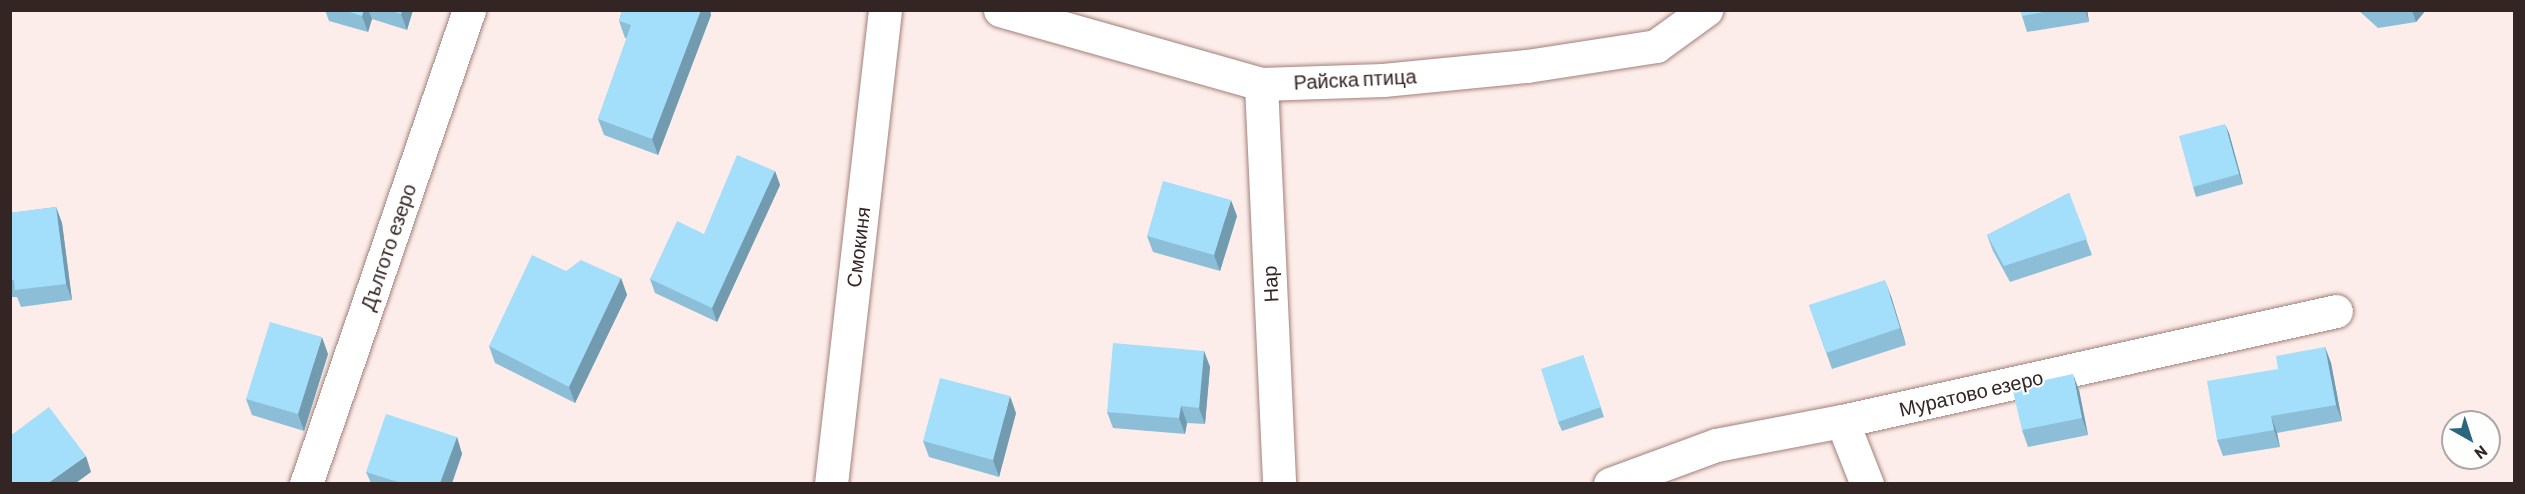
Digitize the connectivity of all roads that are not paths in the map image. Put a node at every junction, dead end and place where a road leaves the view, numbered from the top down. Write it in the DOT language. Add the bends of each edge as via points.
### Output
graph roads {
  1 [pos="469,10"];
  2 [pos="885,10"];
  3 [pos="1000,10"];
  4 [pos="1706,10"];
  5 [pos="1261,84"];
  6 [pos="2336,311"];
  7 [pos="1842,421"];
  8 [pos="306,483"];
  9 [pos="831,483"];
  10 [pos="1279,483"];
  11 [pos="1610,483"];
  12 [pos="1867,483"];
  1 -- 8 [label="street, Дългото езеро"];
  2 -- 9 [label="street, Смокиня"];
  3 -- 5 [label="street, Райска птица"];
  4 -- 5 [label="street, Райска птица" via="1656,46 1527,66 1394,79"];
  5 -- 10 [label="street, Нар"];
  6 -- 7 [label="street, Муратово езеро"];
  7 -- 11 [label="street, Муратово езеро" via="1716,445"];
  7 -- 12 [label="street"];
}
